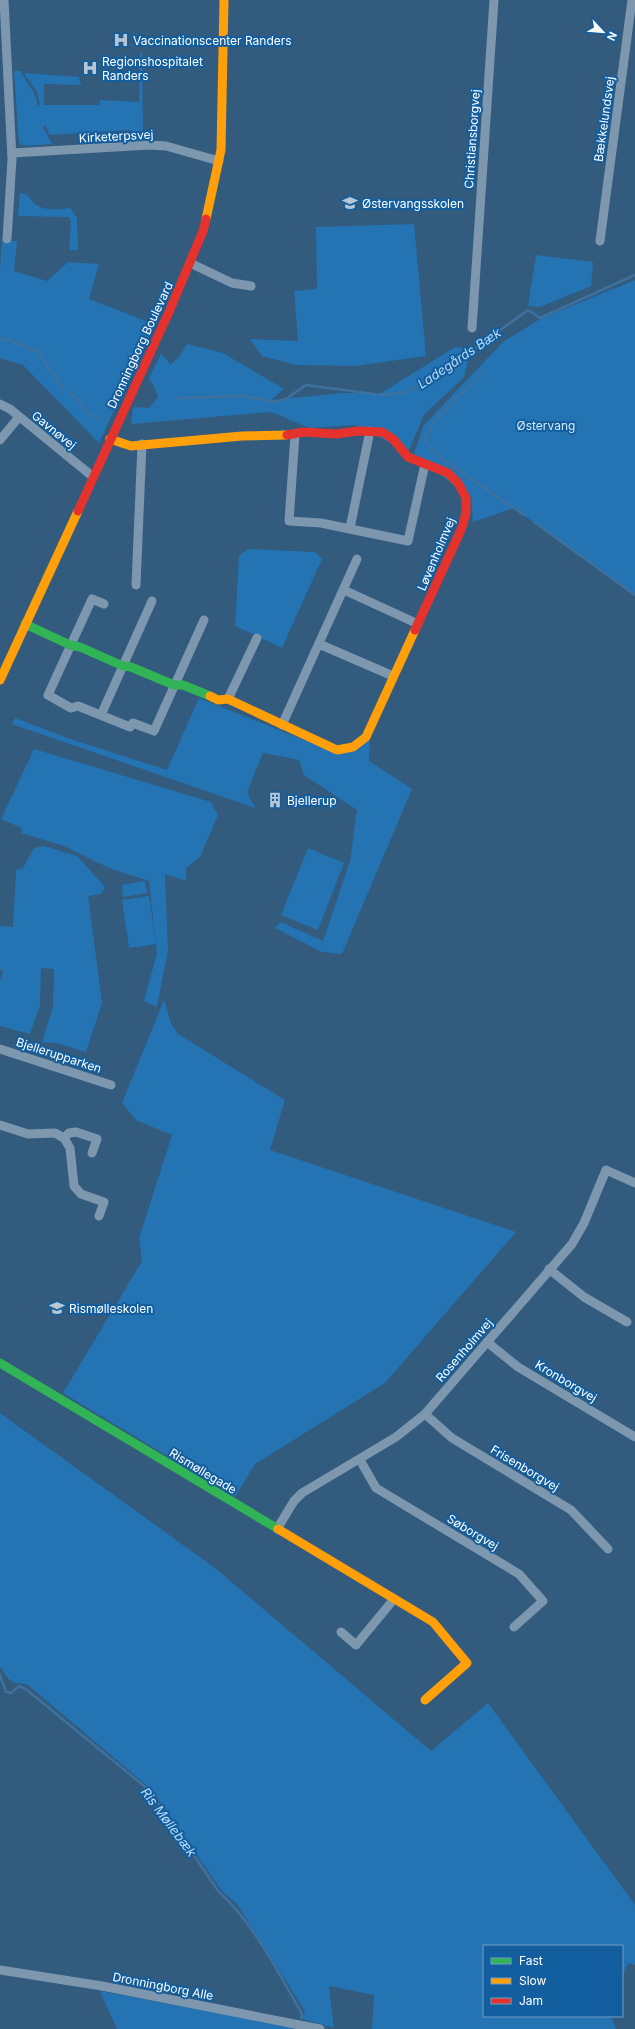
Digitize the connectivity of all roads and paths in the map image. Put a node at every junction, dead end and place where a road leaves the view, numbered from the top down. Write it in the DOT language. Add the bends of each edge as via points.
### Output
graph roads {
  1 [pos="4,0"];
  2 [pos="224,0"];
  3 [pos="494,0"];
  4 [pos="632,0"];
  5 [pos="12,152"];
  6 [pos="219,161"];
  7 [pos="7,239"];
  8 [pos="600,241"];
  9 [pos="190,263"];
  10 [pos="251,286"];
  11 [pos="472,328"];
  12 [pos="0,404"];
  13 [pos="19,417"];
  14 [pos="370,431"];
  15 [pos="295,435"];
  16 [pos="0,440"];
  17 [pos="110,440"];
  18 [pos="142,444"];
  19 [pos="425,464"];
  20 [pos="92,476"];
  21 [pos="350,528"];
  22 [pos="357,559"];
  23 [pos="136,585"];
  24 [pos="344,590"];
  25 [pos="152,601"];
  26 [pos="104,604"];
  27 [pos="204,620"];
  28 [pos="25,624"];
  29 [pos="418,624"];
  30 [pos="257,638"];
  31 [pos="319,644"];
  32 [pos="70,645"];
  33 [pos="123,666"];
  34 [pos="393,676"];
  35 [pos="0,680"];
  36 [pos="174,685"];
  37 [pos="228,699"];
  38 [pos="101,715"];
  39 [pos="282,725"];
  40 [pos="0,1049"];
  41 [pos="111,1085"];
  42 [pos="0,1125"];
  43 [pos="64,1138"];
  44 [pos="92,1153"];
  45 [pos="635,1183"];
  46 [pos="99,1216"];
  47 [pos="549,1269"];
  48 [pos="627,1322"];
  49 [pos="487,1342"];
  50 [pos="0,1363"];
  51 [pos="425,1414"];
  52 [pos="635,1437"];
  53 [pos="360,1460"];
  54 [pos="277,1529"];
  55 [pos="608,1549"];
  56 [pos="394,1599"];
  57 [pos="514,1627"];
  58 [pos="341,1632"];
  59 [pos="425,1700"];
  60 [pos="0,1970"];
  61 [pos="320,2029"];
  1 -- 5 [label="street"];
  2 -- 6 [label="street, Dronningborg Boulevard"];
  3 -- 11 [label="street, Christiansborgvej"];
  4 -- 8 [label="street, Bækkelundsvej"];
  5 -- 6 [label="street, Kirketerpsvej" via="150,145 166,146"];
  5 -- 7 [label="street"];
  6 -- 9 [label="street, Dronningborg Boulevard" via="203,231"];
  9 -- 10 [label="street" via="232,283"];
  9 -- 17 [label="street, Dronningborg Boulevard"];
  12 -- 13 [label="street, Gavnøvej"];
  13 -- 16 [label="street"];
  13 -- 20 [label="street, Gavnøvej"];
  14 -- 15 [label="street, Løvenholmvej" via="336,434 304,432"];
  14 -- 19 [label="street, Løvenholmvej" via="382,432 393,439 408,457"];
  14 -- 21 [label="street"];
  15 -- 18 [label="street, Løvenholmvej" via="242,436"];
  15 -- 21 [label="street" via="289,521"];
  17 -- 18 [label="street, Løvenholmvej" via="131,446"];
  17 -- 20 [label="street, Dronningborg Boulevard"];
  18 -- 23 [label="street"];
  19 -- 21 [label="street" via="408,541"];
  19 -- 29 [label="street, Løvenholmvej" via="448,473 458,483 466,498 466,513 461,530"];
  20 -- 28 [label="street, Dronningborg Boulevard"];
  22 -- 24 [label="street"];
  24 -- 29 [label="street"];
  24 -- 31 [label="street"];
  25 -- 33 [label="street"];
  26 -- 32 [label="street" via="92,599"];
  27 -- 36 [label="street"];
  28 -- 32 [label="street, Løvenholmvej"];
  28 -- 35 [label="street, Dronningborg Boulevard"];
  29 -- 34 [label="street, Løvenholmvej"];
  30 -- 37 [label="street"];
  31 -- 34 [label="street"];
  31 -- 39 [label="street"];
  32 -- 33 [label="street, Løvenholmvej"];
  32 -- 38 [label="street" via="48,695 71,708 78,706"];
  33 -- 36 [label="street, Løvenholmvej"];
  33 -- 38 [label="street"];
  34 -- 39 [label="street, Løvenholmvej" via="366,737 359,745 349,750 337,750"];
  36 -- 37 [label="street, Løvenholmvej" via="183,685 218,700"];
  36 -- 38 [label="street" via="154,731 133,723 130,727"];
  37 -- 39 [label="street, Løvenholmvej"];
  40 -- 41 [label="street, Bjellerupparken"];
  42 -- 43 [label="street" via="28,1134 55,1133"];
  43 -- 44 [label="street" via="69,1133 76,1132 97,1138"];
  43 -- 46 [label="street" via="70,1148 74,1186 81,1194 104,1202"];
  45 -- 47 [label="street, Rosenholmvej" via="606,1170 584,1223 572,1244"];
  47 -- 48 [label="street" via="584,1296"];
  47 -- 49 [label="street, Rosenholmvej"];
  49 -- 51 [label="street, Rosenholmvej"];
  49 -- 52 [label="street, Kronborgvej" via="518,1367"];
  50 -- 54 [label="street, Rismøllegade"];
  51 -- 53 [label="street, Rosenholmvej" via="396,1438"];
  51 -- 55 [label="street, Frisenborgvej" via="452,1438 571,1510"];
  53 -- 54 [label="street, Rosenholmvej" via="302,1493 294,1501"];
  53 -- 57 [label="street, Søborgvej" via="376,1488 519,1574 543,1601"];
  54 -- 56 [label="street, Rismøllegade"];
  56 -- 58 [label="street" via="356,1645"];
  56 -- 59 [label="street, Rismøllegade" via="433,1622 467,1663"];
  60 -- 61 [label="street, Dronningborg Alle" via="102,1986"];
}
